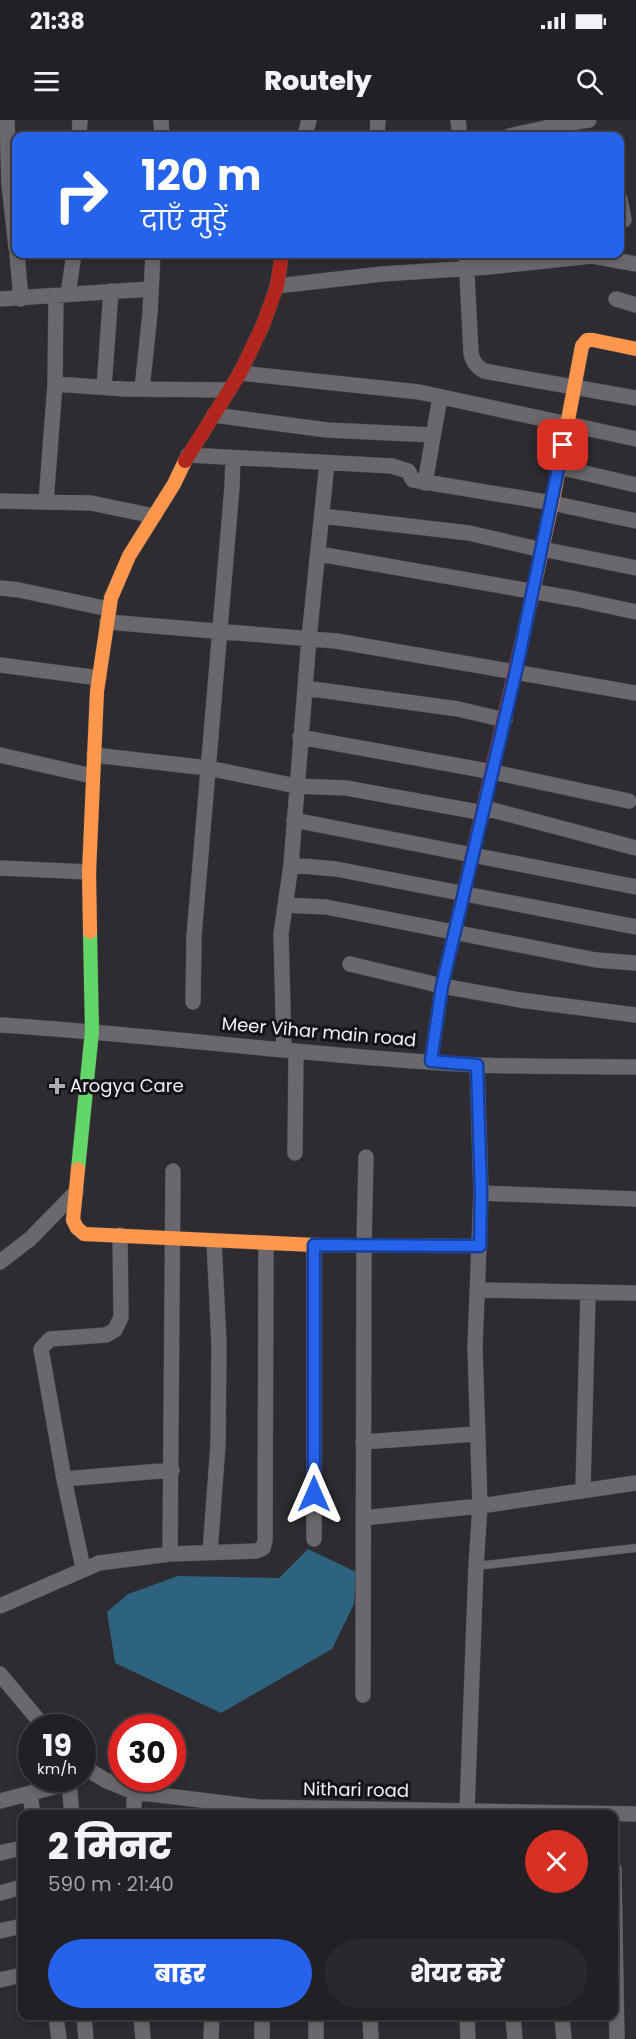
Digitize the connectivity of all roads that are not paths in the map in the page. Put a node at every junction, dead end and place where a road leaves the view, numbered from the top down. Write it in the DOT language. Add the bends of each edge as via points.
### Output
graph roads {
  1 [pos="8,120"];
  2 [pos="589,120"];
  3 [pos="564,127"];
  4 [pos="533,132"];
  5 [pos="12,211"];
  6 [pos="17,258"];
  7 [pos="73,258"];
  8 [pos="153,258"];
  9 [pos="281,258"];
  10 [pos="540,258"];
  11 [pos="606,258"];
  12 [pos="466,261"];
  13 [pos="636,264"];
  14 [pos="277,286"];
  15 [pos="150,289"];
  16 [pos="111,291"];
  17 [pos="62,295"];
  18 [pos="21,298"];
  19 [pos="0,299"];
  20 [pos="616,299"];
  21 [pos="636,305"];
  22 [pos="636,349"];
  23 [pos="240,373"];
  24 [pos="55,384"];
  25 [pos="104,387"];
  26 [pos="574,387"];
  27 [pos="142,389"];
  28 [pos="230,390"];
  29 [pos="440,397"];
  30 [pos="636,398"];
  31 [pos="214,415"];
  32 [pos="567,423"];
  33 [pos="433,435"];
  34 [pos="636,440"];
  35 [pos="188,455"];
  36 [pos="232,458"];
  37 [pos="327,463"];
  38 [pos="559,467"];
  39 [pos="425,483"];
  40 [pos="636,484"];
  41 [pos="0,501"];
  42 [pos="46,502"];
  43 [pos="552,503"];
  44 [pos="154,516"];
  45 [pos="322,516"];
  46 [pos="636,521"];
  47 [pos="542,549"];
  48 [pos="319,554"];
  49 [pos="636,568"];
  50 [pos="0,588"];
  51 [pos="533,592"];
  52 [pos="636,612"];
  53 [pos="108,616"];
  54 [pos="220,631"];
  55 [pos="309,638"];
  56 [pos="0,665"];
  57 [pos="516,671"];
  58 [pos="99,678"];
  59 [pos="305,687"];
  60 [pos="636,693"];
  61 [pos="505,720"];
  62 [pos="300,737"];
  63 [pos="0,755"];
  64 [pos="94,755"];
  65 [pos="208,768"];
  66 [pos="493,772"];
  67 [pos="92,776"];
  68 [pos="296,786"];
  69 [pos="629,801"];
  70 [pos="484,810"];
  71 [pos="294,820"];
  72 [pos="636,848"];
  73 [pos="473,856"];
  74 [pos="291,864"];
  75 [pos="0,868"];
  76 [pos="89,872"];
  77 [pos="636,887"];
  78 [pos="465,893"];
  79 [pos="285,905"];
  80 [pos="636,927"];
  81 [pos="455,932"];
  82 [pos="636,963"];
  83 [pos="350,964"];
  84 [pos="442,986"];
  85 [pos="193,1002"];
  86 [pos="636,1015"];
  87 [pos="0,1025"];
  88 [pos="92,1031"];
  89 [pos="290,1050"];
  90 [pos="431,1061"];
  91 [pos="477,1065"];
  92 [pos="636,1067"];
  93 [pos="296,1154"];
  94 [pos="366,1157"];
  95 [pos="173,1171"];
  96 [pos="76,1192"];
  97 [pos="481,1193"];
  98 [pos="636,1199"];
  99 [pos="120,1236"];
  100 [pos="173,1239"];
  101 [pos="214,1241"];
  102 [pos="266,1243"];
  103 [pos="314,1245"];
  104 [pos="364,1246"];
  105 [pos="480,1246"];
  106 [pos="0,1262"];
  107 [pos="478,1290"];
  108 [pos="588,1293"];
  109 [pos="636,1293"];
  110 [pos="476,1434"];
  111 [pos="363,1442"];
  112 [pos="171,1470"];
  113 [pos="64,1479"];
  114 [pos="636,1482"];
  115 [pos="583,1490"];
  116 [pos="480,1506"];
  117 [pos="363,1518"];
  118 [pos="314,1539"];
  119 [pos="636,1548"];
  120 [pos="210,1552"];
  121 [pos="170,1554"];
  122 [pos="476,1566"];
  123 [pos="83,1568"];
  124 [pos="0,1606"];
  125 [pos="0,1674"];
  126 [pos="363,1695"];
  127 [pos="33,1714"];
  128 [pos="33,1792"];
  129 [pos="71,1792"];
  130 [pos="134,1792"];
  131 [pos="30,1793"];
  132 [pos="0,1801"];
  133 [pos="211,1808"];
  134 [pos="32,1810"];
  135 [pos="72,1810"];
  136 [pos="134,1810"];
  137 [pos="242,1810"];
  138 [pos="461,1810"];
  139 [pos="618,1814"];
  140 [pos="636,1814"];
  141 [pos="18,1849"];
  142 [pos="0,1853"];
  143 [pos="18,1888"];
  144 [pos="0,1893"];
  145 [pos="18,1927"];
  146 [pos="0,1931"];
  147 [pos="18,1976"];
  148 [pos="0,1980"];
  149 [pos="57,2020"];
  150 [pos="84,2020"];
  151 [pos="141,2020"];
  152 [pos="212,2020"];
  153 [pos="262,2020"];
  154 [pos="316,2020"];
  155 [pos="370,2020"];
  156 [pos="468,2020"];
  157 [pos="513,2020"];
  158 [pos="562,2020"];
  159 [pos="616,2020"];
  160 [pos="59,2039"];
  161 [pos="86,2039"];
  162 [pos="143,2039"];
  163 [pos="211,2039"];
  164 [pos="262,2039"];
  165 [pos="316,2039"];
  166 [pos="371,2039"];
  167 [pos="468,2039"];
  168 [pos="515,2039"];
  169 [pos="564,2039"];
  170 [pos="617,2039"];
  1 -- 5 [label="street"];
  2 -- 3 [label="street"];
  3 -- 4 [label="street"];
  6 -- 18 [label="street"];
  7 -- 17 [label="street"];
  8 -- 15 [label="street"];
  9 -- 14 [label="street"];
  10 -- 12 [label="street"];
  11 -- 13 [label="street"];
  12 -- 14 [label="street"];
  12 -- 26 [label="street" via="471,353 475,364 484,371"];
  14 -- 23 [label="street"];
  15 -- 16 [label="street"];
  15 -- 27 [label="street"];
  16 -- 17 [label="street"];
  16 -- 25 [label="street"];
  17 -- 18 [label="street"];
  17 -- 24 [label="street" via="54,334"];
  18 -- 19 [label="street"];
  20 -- 21 [label="street"];
  22 -- 26 [label="street" via="586,340"];
  23 -- 28 [label="street"];
  23 -- 29 [label="street"];
  24 -- 25 [label="street"];
  24 -- 42 [label="street"];
  25 -- 27 [label="street"];
  26 -- 30 [label="street"];
  26 -- 32 [label="street"];
  27 -- 28 [label="street"];
  28 -- 31 [label="street"];
  29 -- 32 [label="street"];
  29 -- 33 [label="street"];
  31 -- 33 [label="street" via="327,430"];
  31 -- 35 [label="street"];
  32 -- 34 [label="street"];
  32 -- 38 [label="street"];
  33 -- 39 [label="street"];
  35 -- 36 [label="street"];
  35 -- 44 [label="street"];
  36 -- 37 [label="street"];
  36 -- 54 [label="street"];
  37 -- 39 [label="street" via="402,468 413,480"];
  37 -- 45 [label="street"];
  38 -- 40 [label="street"];
  38 -- 43 [label="street"];
  39 -- 43 [label="street"];
  41 -- 42 [label="street"];
  42 -- 44 [label="street" via="91,503"];
  43 -- 46 [label="street"];
  43 -- 47 [label="street"];
  44 -- 53 [label="street" via="129,556 111,598"];
  45 -- 47 [label="street" via="469,533"];
  45 -- 48 [label="street"];
  47 -- 49 [label="street"];
  47 -- 51 [label="street"];
  48 -- 51 [label="street"];
  48 -- 55 [label="street"];
  50 -- 53 [label="street"];
  51 -- 52 [label="street"];
  51 -- 57 [label="street"];
  53 -- 54 [label="street"];
  53 -- 58 [label="street"];
  54 -- 55 [label="street"];
  54 -- 65 [label="street"];
  55 -- 57 [label="street"];
  55 -- 59 [label="street"];
  56 -- 58 [label="street"];
  57 -- 60 [label="street"];
  57 -- 61 [label="street"];
  58 -- 64 [label="street"];
  59 -- 61 [label="street" via="458,709"];
  59 -- 62 [label="street"];
  61 -- 66 [label="street"];
  62 -- 66 [label="street"];
  62 -- 68 [label="street"];
  63 -- 67 [label="street"];
  64 -- 65 [label="street"];
  64 -- 67 [label="street"];
  65 -- 68 [label="street"];
  65 -- 85 [label="street" via="194,936"];
  66 -- 69 [label="street"];
  66 -- 70 [label="street"];
  67 -- 76 [label="street"];
  68 -- 70 [label="street" via="346,788"];
  68 -- 71 [label="street"];
  70 -- 72 [label="street"];
  70 -- 73 [label="street"];
  71 -- 73 [label="street"];
  71 -- 74 [label="street"];
  73 -- 77 [label="street"];
  73 -- 78 [label="street"];
  74 -- 78 [label="street"];
  74 -- 79 [label="street"];
  75 -- 76 [label="street"];
  76 -- 88 [label="street"];
  78 -- 80 [label="street"];
  78 -- 81 [label="street"];
  79 -- 81 [label="street" via="326,907"];
  79 -- 89 [label="street" via="281,934"];
  81 -- 82 [label="street" via="596,960"];
  81 -- 84 [label="street"];
  83 -- 84 [label="street"];
  84 -- 86 [label="street"];
  84 -- 90 [label="street"];
  87 -- 88 [label="street, Meer Vihar main road"];
  88 -- 89 [label="street, Meer Vihar main road"];
  88 -- 96 [label="street"];
  89 -- 90 [label="street, Meer Vihar main road"];
  89 -- 93 [label="street"];
  90 -- 91 [label="street, Meer Vihar main road"];
  91 -- 92 [label="street, Meer Vihar main road"];
  91 -- 97 [label="street"];
  94 -- 104 [label="street"];
  95 -- 100 [label="street"];
  96 -- 99 [label="street" via="76,1228 84,1234"];
  96 -- 106 [label="street" via="30,1239"];
  97 -- 98 [label="street"];
  97 -- 105 [label="street"];
  99 -- 100 [label="street"];
  99 -- 113 [label="street" via="121,1317 116,1330 106,1335 50,1340 41,1349"];
  100 -- 101 [label="street"];
  100 -- 112 [label="street"];
  101 -- 102 [label="street"];
  101 -- 120 [label="street" via="218,1445"];
  102 -- 103 [label="street"];
  102 -- 120 [label="street" via="265,1540 263,1548 256,1551"];
  103 -- 104 [label="street"];
  103 -- 118 [label="street"];
  104 -- 105 [label="street"];
  104 -- 111 [label="street"];
  105 -- 107 [label="street"];
  107 -- 108 [label="street"];
  107 -- 110 [label="street"];
  108 -- 109 [label="street"];
  108 -- 115 [label="street"];
  110 -- 111 [label="street"];
  110 -- 116 [label="street"];
  111 -- 117 [label="street"];
  112 -- 113 [label="street"];
  112 -- 121 [label="street"];
  113 -- 123 [label="street"];
  114 -- 115 [label="street"];
  115 -- 116 [label="street"];
  116 -- 117 [label="street"];
  116 -- 122 [label="street"];
  117 -- 126 [label="street"];
  119 -- 122 [label="lane"];
  120 -- 121 [label="street"];
  121 -- 123 [label="street"];
  122 -- 138 [label="street"];
  123 -- 124 [label="street"];
  125 -- 127 [label="street"];
  128 -- 131 [label="street"];
  129 -- 135 [label="street"];
  130 -- 133 [label="street, Nithari road"];
  130 -- 136 [label="street"];
  131 -- 132 [label="street"];
  131 -- 134 [label="street"];
  133 -- 137 [label="street, Nithari road"];
  139 -- 140 [label="street, Nithari road"];
  141 -- 142 [label="street"];
  143 -- 144 [label="street"];
  145 -- 146 [label="street"];
  147 -- 148 [label="street"];
  149 -- 160 [label="street"];
  150 -- 161 [label="street"];
  151 -- 162 [label="street"];
  152 -- 163 [label="street"];
  153 -- 164 [label="street"];
  154 -- 165 [label="street"];
  155 -- 166 [label="street"];
  156 -- 167 [label="street"];
  157 -- 168 [label="street"];
  158 -- 169 [label="street"];
  159 -- 170 [label="street"];
}
